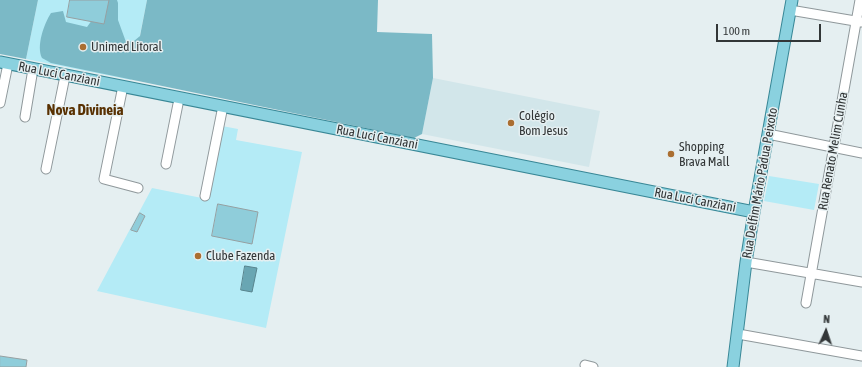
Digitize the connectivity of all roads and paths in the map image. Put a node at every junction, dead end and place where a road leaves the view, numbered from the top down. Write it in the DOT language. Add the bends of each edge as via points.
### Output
graph roads {
  1 [pos="860,0"];
  2 [pos="791,5"];
  3 [pos="859,21"];
  4 [pos="4,66"];
  5 [pos="33,72"];
  6 [pos="64,81"];
  7 [pos="122,90"];
  8 [pos="0,104"];
  9 [pos="178,104"];
  10 [pos="222,109"];
  11 [pos="25,117"];
  12 [pos="768,134"];
  13 [pos="833,147"];
  14 [pos="862,153"];
  15 [pos="166,164"];
  16 [pos="46,169"];
  17 [pos="138,188"];
  18 [pos="205,196"];
  19 [pos="754,215"];
  20 [pos="746,262"];
  21 [pos="811,273"];
  22 [pos="862,282"];
  23 [pos="806,303"];
  24 [pos="738,334"];
  25 [pos="862,356"];
  26 [pos="733,367"];
  1 -- 3 [label="street, Rua Renato Melim Cunha"];
  2 -- 3 [label="street"];
  2 -- 12 [label="main road, Rua Delfim Mário Pádua Peixoto"];
  3 -- 13 [label="street, Rua Renato Melim Cunha"];
  4 -- 5 [label="main road, Rua Luci Canziani"];
  4 -- 8 [label="street"];
  5 -- 6 [label="main road, Rua Luci Canziani"];
  5 -- 7 [label="main road, Rua Luci Canziani"];
  5 -- 11 [label="street"];
  6 -- 7 [label="main road, Rua Luci Canziani"];
  6 -- 16 [label="street"];
  7 -- 9 [label="main road, Rua Luci Canziani"];
  7 -- 10 [label="main road, Rua Luci Canziani"];
  7 -- 17 [label="street" via="104,179"];
  9 -- 10 [label="main road, Rua Luci Canziani"];
  9 -- 15 [label="street"];
  10 -- 18 [label="street"];
  10 -- 19 [label="main road, Rua Luci Canziani"];
  12 -- 13 [label="street"];
  12 -- 19 [label="main road, Rua Delfim Mário Pádua Peixoto"];
  13 -- 14 [label="street"];
  13 -- 21 [label="street, Rua Renato Melim Cunha"];
  19 -- 20 [label="main road, Rua Delfim Mário Pádua Peixoto"];
  20 -- 21 [label="street"];
  20 -- 24 [label="main road, Rua Delfim Mário Pádua Peixoto"];
  21 -- 22 [label="street"];
  21 -- 23 [label="street, Rua Renato Melim Cunha"];
  24 -- 25 [label="street"];
  24 -- 26 [label="main road, Rua Delfim Mário Pádua Peixoto"];
}
